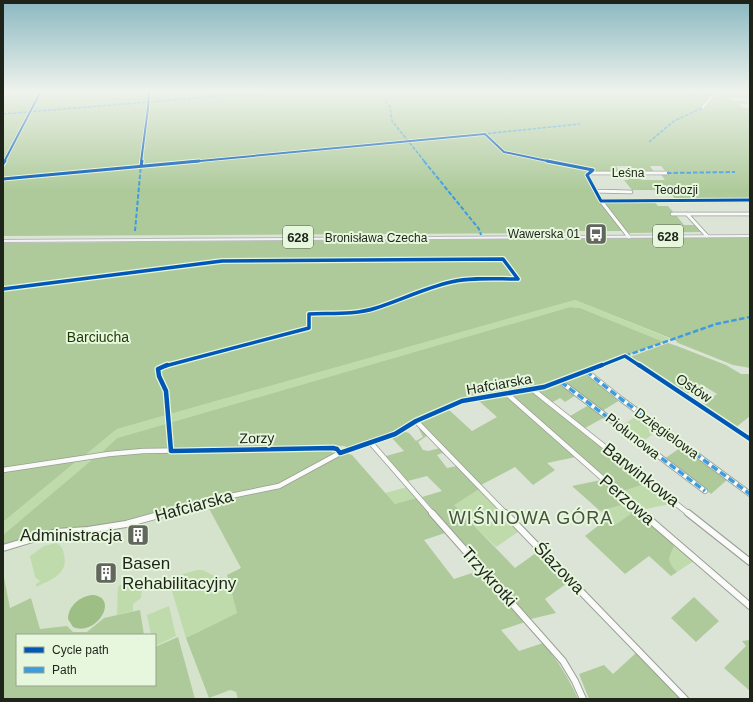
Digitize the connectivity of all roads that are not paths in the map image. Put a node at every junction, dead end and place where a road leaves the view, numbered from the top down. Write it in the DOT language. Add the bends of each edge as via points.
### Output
graph roads {
  1 [pos="593,170"];
  2 [pos="589,173"];
  3 [pos="667,173"];
  4 [pos="595,191"];
  5 [pos="631,192"];
  6 [pos="750,200"];
  7 [pos="601,201"];
  8 [pos="672,214"];
  9 [pos="687,214"];
  10 [pos="750,214"];
  11 [pos="706,235"];
  12 [pos="750,235"];
  13 [pos="628,236"];
  14 [pos="3,240"];
  15 [pos="625,356"];
  16 [pos="586,371"];
  17 [pos="561,382"];
  18 [pos="532,389"];
  19 [pos="506,393"];
  20 [pos="416,421"];
  21 [pos="750,439"];
  22 [pos="371,443"];
  23 [pos="340,453"];
  24 [pos="3,470"];
  25 [pos="704,491"];
  26 [pos="750,494"];
  27 [pos="3,548"];
  28 [pos="750,562"];
  29 [pos="750,606"];
  30 [pos="583,699"];
  31 [pos="685,699"];
  1 -- 2 [label="street"];
  2 -- 3 [label="street, Leśna"];
  2 -- 4 [label="street" via="587,175"];
  4 -- 5 [label="street"];
  4 -- 7 [label="street"];
  6 -- 7 [label="street, Teodozji"];
  7 -- 13 [label="street"];
  8 -- 9 [label="street"];
  9 -- 10 [label="street"];
  9 -- 11 [label="street"];
  11 -- 12 [label="main road, 628"];
  11 -- 13 [label="main road, 628"];
  13 -- 14 [label="main road, Bronisława Czecha / 628"];
  15 -- 16 [label="street, Hafciarska"];
  15 -- 21 [label="street, Ostów"];
  16 -- 17 [label="street, Hafciarska"];
  16 -- 26 [label="street, Dzięgielowa"];
  17 -- 18 [label="street, Hafciarska"];
  17 -- 25 [label="street, Piołunowa"];
  18 -- 19 [label="street, Hafciarska"];
  18 -- 28 [label="street, Barwinkowa"];
  19 -- 20 [label="street, Hafciarska" via="462,401"];
  19 -- 29 [label="street, Perzowa"];
  20 -- 22 [label="street, Hafciarska" via="395,434"];
  20 -- 31 [label="street, Ślazowa"];
  22 -- 23 [label="street, Hafciarska"];
  22 -- 30 [label="street, Trzykrotki" via="563,661"];
  23 -- 24 [label="street, Zorzy" via="337,448 143,450"];
  23 -- 27 [label="street, Hafciarska" via="279,486 206,501 126,524 56,532"];
}
